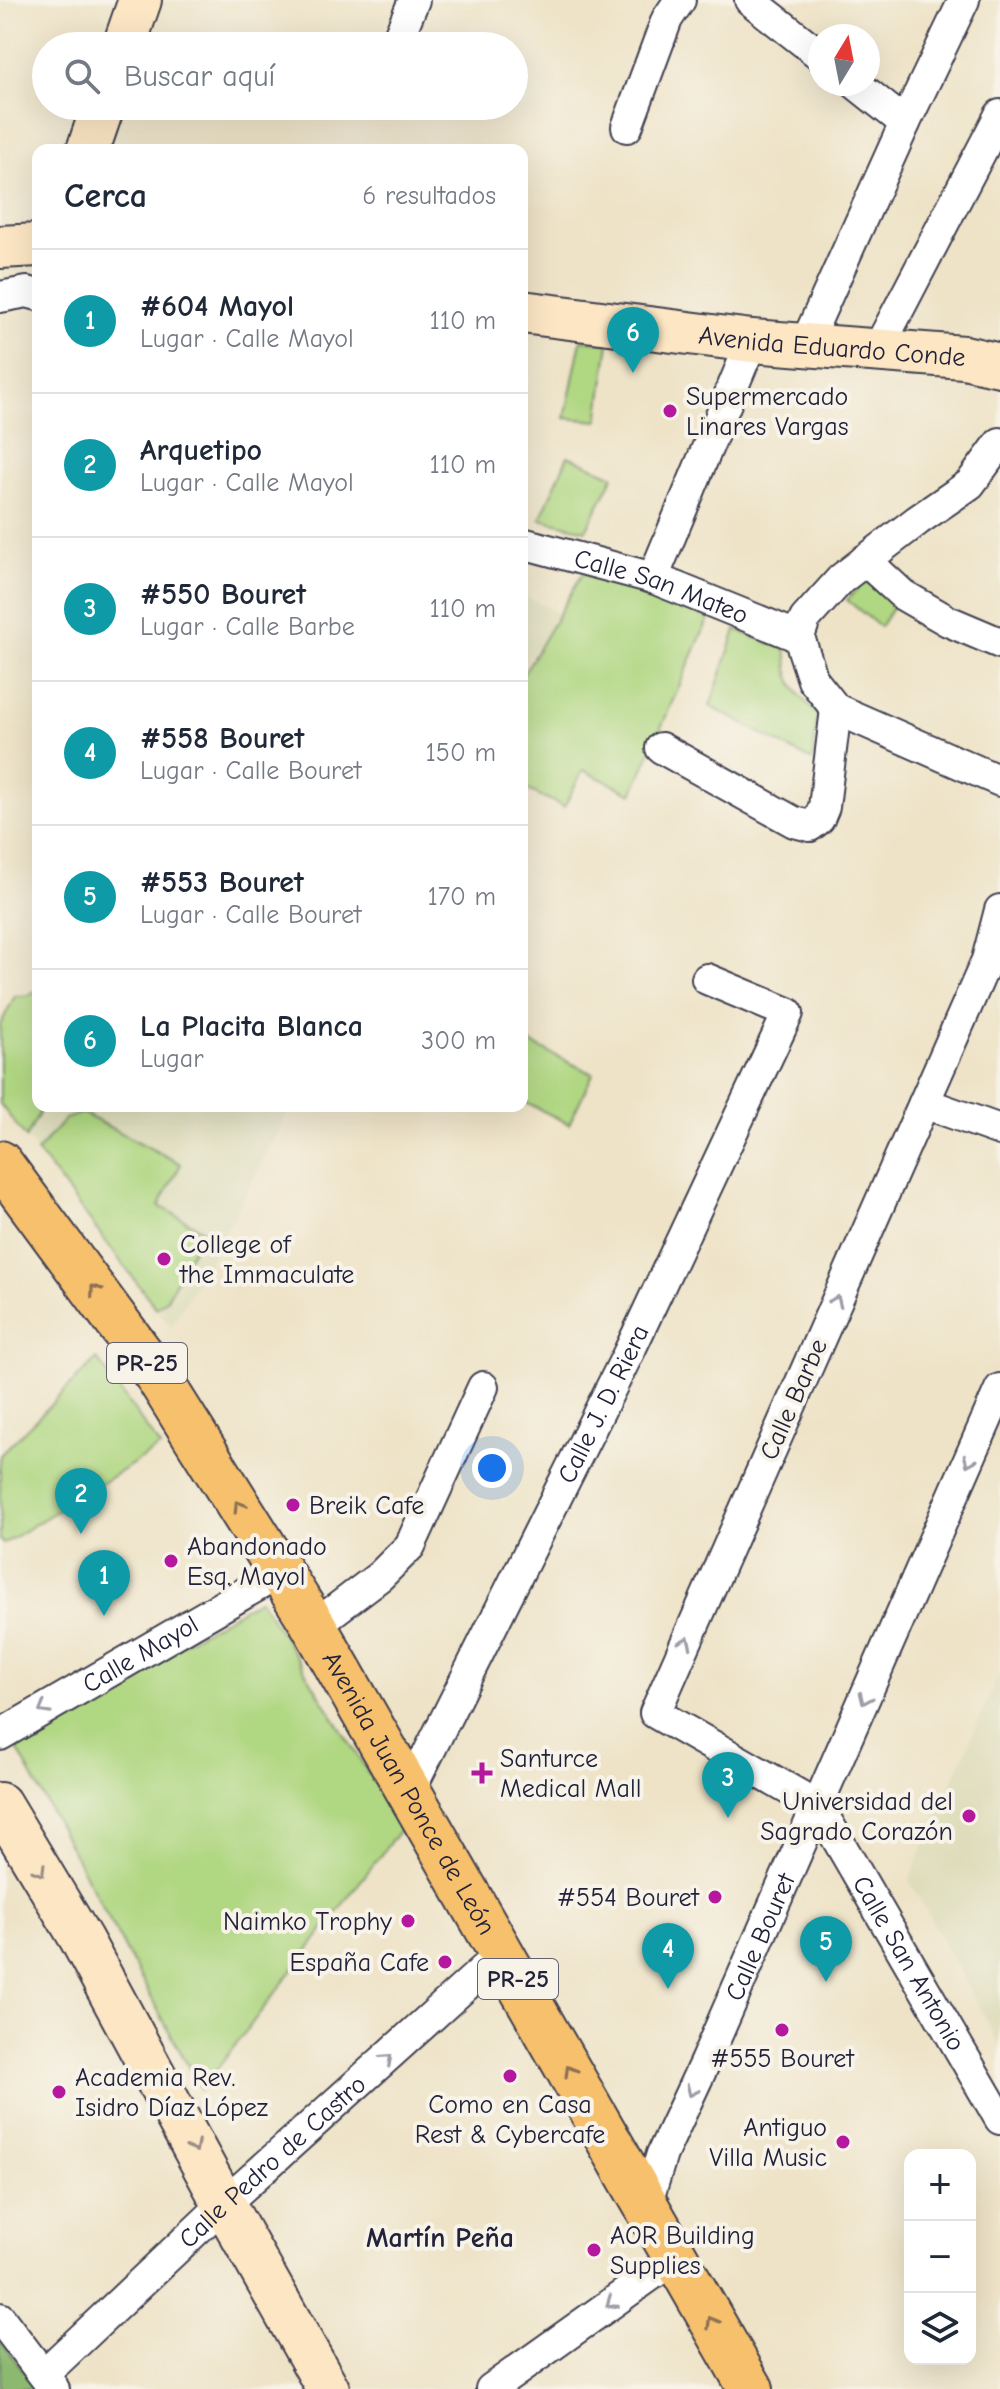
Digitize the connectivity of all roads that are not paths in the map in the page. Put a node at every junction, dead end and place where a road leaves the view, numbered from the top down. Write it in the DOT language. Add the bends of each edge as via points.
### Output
graph roads {
  1 [pos="140,0"];
  2 [pos="414,0"];
  3 [pos="680,0"];
  4 [pos="750,0"];
  5 [pos="964,0"];
  6 [pos="129,32"];
  7 [pos="401,32"];
  8 [pos="808,46"];
  9 [pos="871,96"];
  10 [pos="1000,115"];
  11 [pos="98,120"];
  12 [pos="905,123"];
  13 [pos="627,127"];
  14 [pos="90,144"];
  15 [pos="528,313"];
  16 [pos="752,341"];
  17 [pos="805,345"];
  18 [pos="877,351"];
  19 [pos="1000,365"];
  20 [pos="1000,443"];
  21 [pos="528,545"];
  22 [pos="865,560"];
  23 [pos="653,578"];
  24 [pos="799,637"];
  25 [pos="1000,643"];
  26 [pos="836,709"];
  27 [pos="661,748"];
  28 [pos="1000,781"];
  29 [pos="1000,910"];
  30 [pos="707,979"];
  31 [pos="924,1103"];
  32 [pos="1000,1130"];
  33 [pos="0,1163"];
  34 [pos="483,1387"];
  35 [pos="1000,1389"];
  36 [pos="281,1572"];
  37 [pos="314,1626"];
  38 [pos="0,1735"];
  39 [pos="409,1792"];
  40 [pos="0,1804"];
  41 [pos="818,1806"];
  42 [pos="502,1953"];
  43 [pos="1000,2119"];
  44 [pos="224,2204"];
  45 [pos="646,2206"];
  46 [pos="667,2264"];
  47 [pos="0,2318"];
  48 [pos="49,2382"];
  49 [pos="328,2389"];
  50 [pos="491,2389"];
  51 [pos="751,2389"];
  1 -- 6 [label="main road"];
  2 -- 7 [label="street"];
  3 -- 13 [label="street" via="667,19"];
  4 -- 8 [label="street"];
  5 -- 12 [label="street"];
  9 -- 12 [label="street"];
  10 -- 18 [label="street"];
  11 -- 14 [label="main road"];
  12 -- 17 [label="street"];
  15 -- 16 [label="main road, Avenida Eduardo Conde"];
  16 -- 17 [label="main road, Avenida Eduardo Conde"];
  16 -- 23 [label="street"];
  17 -- 18 [label="main road, Avenida Eduardo Conde"];
  18 -- 19 [label="main road, Avenida Eduardo Conde"];
  20 -- 22 [label="street" via="970,484"];
  21 -- 23 [label="street, Calle San Mateo"];
  22 -- 24 [label="street" via="805,619"];
  22 -- 25 [label="street" via="903,595"];
  23 -- 24 [label="street, Calle San Mateo"];
  24 -- 26 [label="street" via="813,680"];
  26 -- 27 [label="street" via="824,807 810,826"];
  26 -- 28 [label="street"];
  29 -- 31 [label="street, Calle Barbe" via="987,960"];
  30 -- 39 [label="street, Calle J. D. Riera" via="788,1013 615,1379"];
  31 -- 32 [label="street"];
  41 -- 31 [label="street, Calle Barbe, one-way" via="655,1713"];
  36 -- 33 [label="main road, PR-25, one-way" via="158,1377"];
  34 -- 37 [label="street" via="410,1546"];
  35 -- 41 [label="street, Calle Bouret, one-way"];
  36 -- 37 [label="main road, Avenida Juan Ponce de León / PR-25"];
  36 -- 38 [label="street, Calle Mayol, one-way"];
  37 -- 39 [label="main road, Avenida Juan Ponce de León / PR-25"];
  39 -- 42 [label="main road, Avenida Juan Ponce de León / PR-25"];
  40 -- 44 [label="main road, one-way" via="88,1952"];
  41 -- 43 [label="street, Calle San Antonio"];
  41 -- 45 [label="street, Calle Bouret, one-way" via="662,2154"];
  44 -- 42 [label="street, Calle Pedro de Castro, one-way"];
  45 -- 42 [label="main road, Avenida Juan Ponce de León / PR-25, one-way"];
  44 -- 48 [label="street, Calle Pedro de Castro"];
  44 -- 49 [label="main road"];
  45 -- 46 [label="main road, Avenida Juan Ponce de León / PR-25"];
  46 -- 50 [label="street, one-way"];
  51 -- 46 [label="main road, Avenida Juan Ponce de León / PR-25, one-way"];
  47 -- 48 [label="street"];
}
